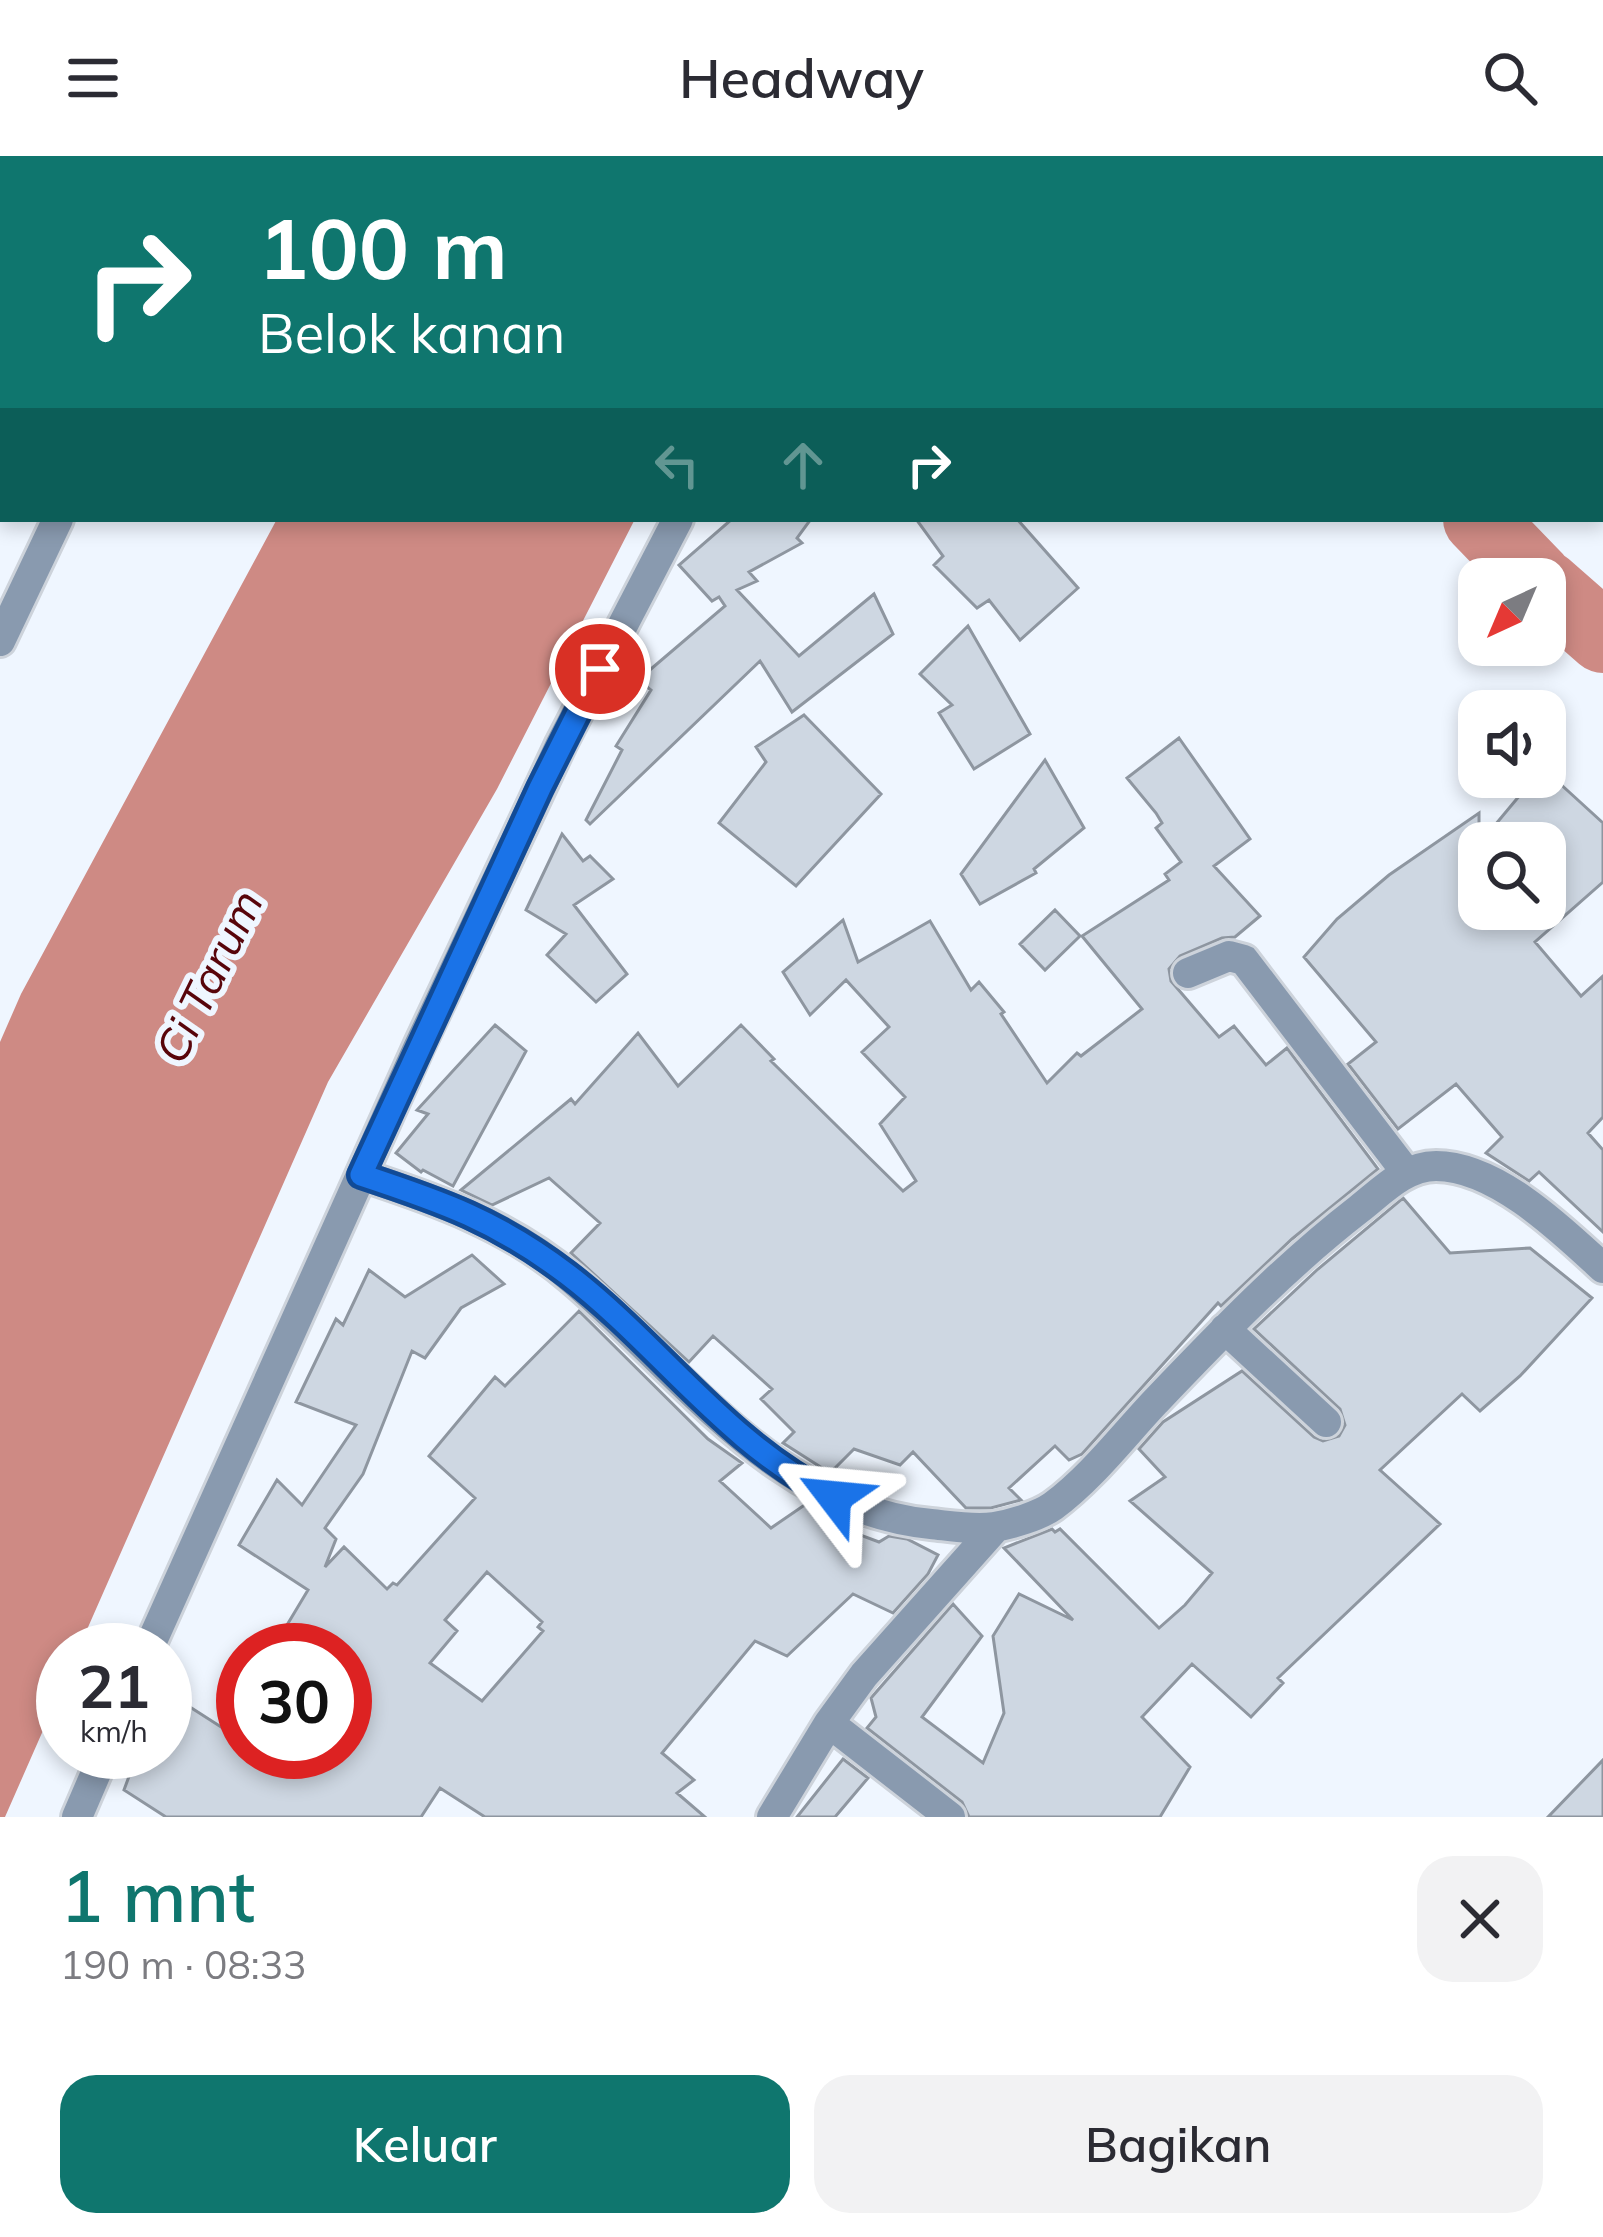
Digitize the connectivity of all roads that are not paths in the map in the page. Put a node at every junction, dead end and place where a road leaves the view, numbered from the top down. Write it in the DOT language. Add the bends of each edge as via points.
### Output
graph roads {
  1 [pos="1251,156"];
  2 [pos="1270,156"];
  3 [pos="57,522"];
  4 [pos="676,522"];
  5 [pos="0,641"];
  6 [pos="1188,973"];
  7 [pos="1406,1172"];
  8 [pos="361,1175"];
  9 [pos="1603,1268"];
  10 [pos="1225,1329"];
  11 [pos="1326,1421"];
  12 [pos="995,1527"];
  13 [pos="160,1623"];
  14 [pos="829,1723"];
  15 [pos="93,1779"];
  16 [pos="76,1817"];
  17 [pos="772,1817"];
  18 [pos="950,1817"];
  1 -- 2 [label="street"];
  3 -- 5 [label="street"];
  4 -- 8 [label="street" via="561,745"];
  6 -- 7 [label="street" via="1229,956 1244,960"];
  7 -- 9 [label="street" via="1447,1167 1496,1184"];
  7 -- 10 [label="street" via="1296,1258"];
  8 -- 12 [label="street" via="457,1206 570,1276 759,1453 809,1485 860,1509 917,1522"];
  8 -- 13 [label="street"];
  10 -- 11 [label="street"];
  10 -- 12 [label="street" via="1055,1505"];
  12 -- 14 [label="street"];
  14 -- 17 [label="street"];
  14 -- 18 [label="street"];
  15 -- 16 [label="street"];
}
